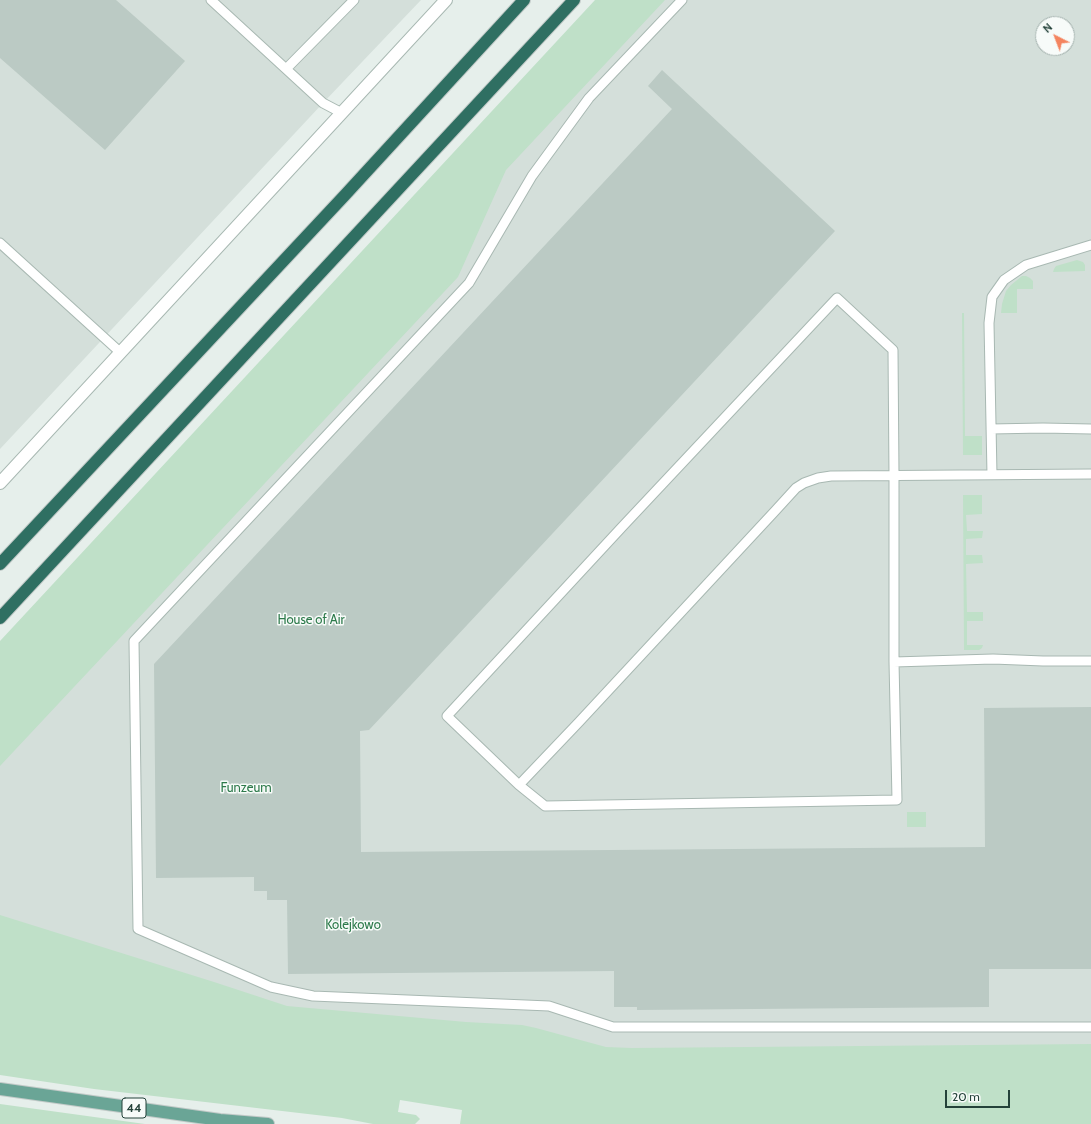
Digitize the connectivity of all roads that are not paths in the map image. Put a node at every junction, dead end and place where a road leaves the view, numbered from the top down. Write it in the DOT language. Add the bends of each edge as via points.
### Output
graph roads {
  1 [pos="211,0"];
  2 [pos="354,0"];
  3 [pos="446,0"];
  4 [pos="524,0"];
  5 [pos="574,0"];
  6 [pos="682,0"];
  7 [pos="287,68"];
  8 [pos="342,113"];
  9 [pos="0,243"];
  10 [pos="1091,245"];
  11 [pos="121,353"];
  12 [pos="1091,429"];
  13 [pos="991,430"];
  14 [pos="1091,474"];
  15 [pos="992,475"];
  16 [pos="894,476"];
  17 [pos="0,483"];
  18 [pos="0,564"];
  19 [pos="0,618"];
  20 [pos="1091,661"];
  21 [pos="894,662"];
  22 [pos="519,785"];
  23 [pos="1091,1027"];
  24 [pos="0,1089"];
  25 [pos="268,1124"];
  1 -- 7 [label="lane"];
  2 -- 7 [label="lane"];
  3 -- 8 [label="street"];
  4 -- 18 [label="highway"];
  5 -- 19 [label="highway"];
  6 -- 23 [label="lane" via="589,98 532,176 469,283 134,641 138,929 271,986 313,996 549,1006 613,1027"];
  7 -- 8 [label="lane" via="323,103"];
  8 -- 11 [label="street"];
  9 -- 11 [label="lane"];
  10 -- 13 [label="lane" via="1026,264 1004,280 992,297"];
  11 -- 17 [label="street"];
  12 -- 13 [label="lane"];
  13 -- 15 [label="lane"];
  14 -- 15 [label="lane"];
  15 -- 16 [label="lane"];
  16 -- 21 [label="lane"];
  16 -- 22 [label="lane" via="831,476 818,478 800,486"];
  16 -- 22 [label="lane" via="893,350 837,298 447,716"];
  20 -- 21 [label="lane" via="993,659"];
  21 -- 22 [label="lane" via="897,800 544,806"];
  24 -- 25 [label="main road, 44" via="220,1120"];
}
